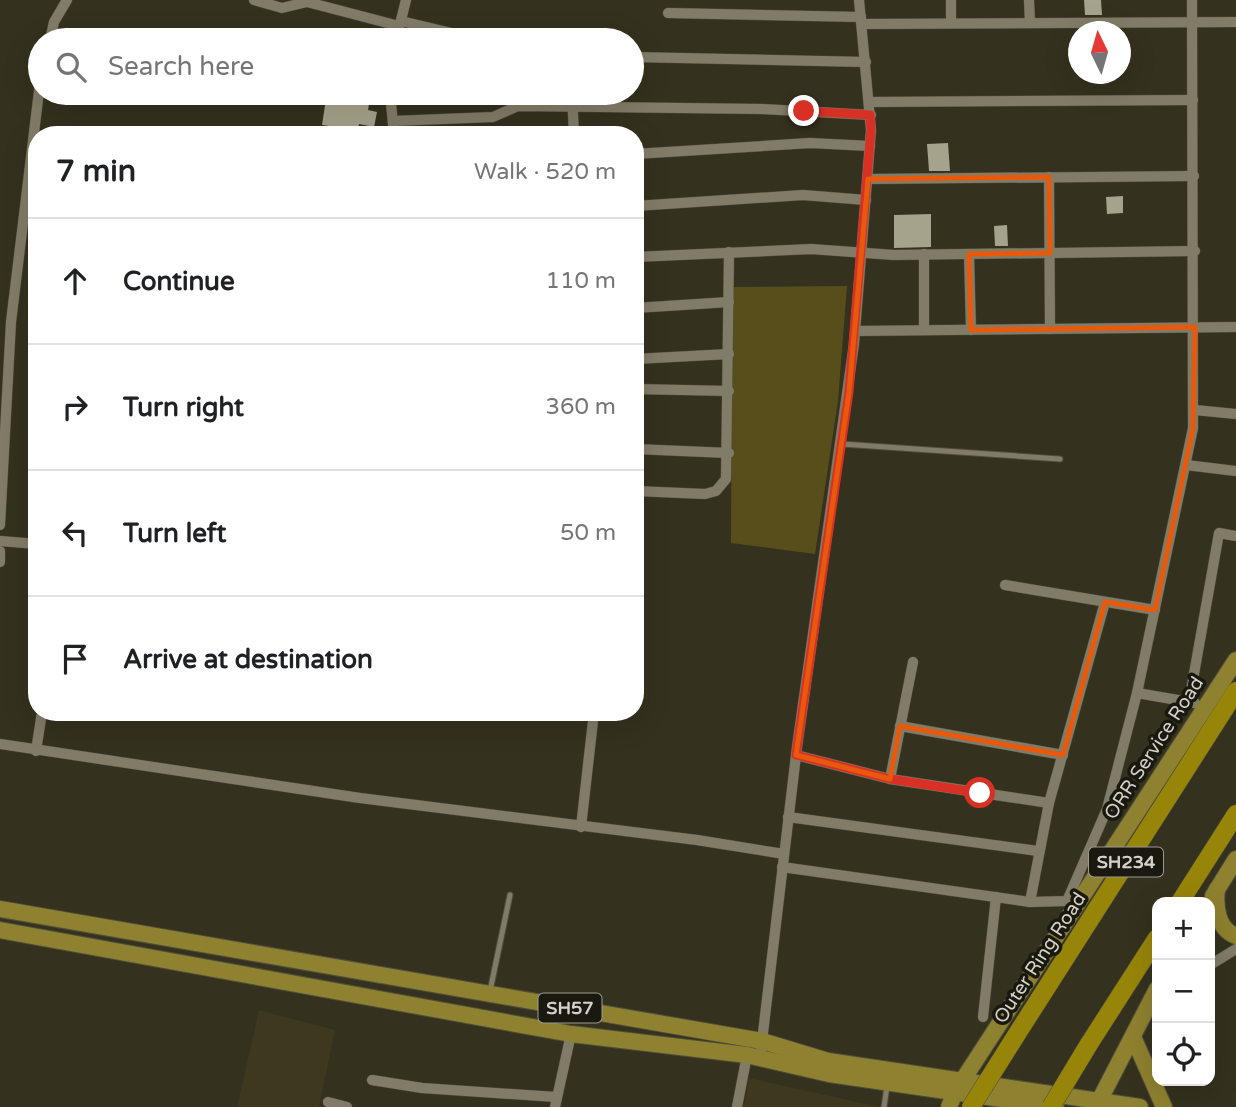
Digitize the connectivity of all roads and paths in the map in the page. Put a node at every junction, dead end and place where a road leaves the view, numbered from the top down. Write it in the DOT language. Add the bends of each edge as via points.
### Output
graph roads {
  1 [pos="67,0"];
  2 [pos="254,0"];
  3 [pos="406,0"];
  4 [pos="859,0"];
  5 [pos="951,0"];
  6 [pos="1030,0"];
  7 [pos="1192,0"];
  8 [pos="668,13"];
  9 [pos="862,20"];
  10 [pos="1193,22"];
  11 [pos="1236,22"];
  12 [pos="400,23"];
  13 [pos="951,23"];
  14 [pos="1030,23"];
  15 [pos="53,28"];
  16 [pos="399,28"];
  17 [pos="417,28"];
  18 [pos="644,57"];
  19 [pos="866,62"];
  20 [pos="1193,100"];
  21 [pos="870,102"];
  22 [pos="37,105"];
  23 [pos="391,105"];
  24 [pos="572,107"];
  25 [pos="870,115"];
  26 [pos="393,121"];
  27 [pos="35,126"];
  28 [pos="393,126"];
  29 [pos="573,126"];
  30 [pos="870,146"];
  31 [pos="644,153"];
  32 [pos="1194,176"];
  33 [pos="1049,177"];
  34 [pos="28,179"];
  35 [pos="868,179"];
  36 [pos="866,200"];
  37 [pos="644,205"];
  38 [pos="1195,251"];
  39 [pos="729,252"];
  40 [pos="861,252"];
  41 [pos="1050,253"];
  42 [pos="924,254"];
  43 [pos="969,254"];
  44 [pos="644,257"];
  45 [pos="729,302"];
  46 [pos="644,307"];
  47 [pos="1195,327"];
  48 [pos="1236,327"];
  49 [pos="1050,329"];
  50 [pos="924,330"];
  51 [pos="971,330"];
  52 [pos="855,331"];
  53 [pos="729,354"];
  54 [pos="644,359"];
  55 [pos="644,388"];
  56 [pos="729,391"];
  57 [pos="1195,410"];
  58 [pos="1236,414"];
  59 [pos="842,443"];
  60 [pos="644,449"];
  61 [pos="729,453"];
  62 [pos="1060,460"];
  63 [pos="1186,465"];
  64 [pos="1236,471"];
  65 [pos="644,491"];
  66 [pos="0,524"];
  67 [pos="1236,536"];
  68 [pos="0,541"];
  69 [pos="28,543"];
  70 [pos="0,551"];
  71 [pos="0,562"];
  72 [pos="1005,585"];
  73 [pos="1105,602"];
  74 [pos="1155,610"];
  75 [pos="1236,660"];
  76 [pos="913,662"];
  77 [pos="1236,691"];
  78 [pos="1137,693"];
  79 [pos="1189,702"];
  80 [pos="1208,705"];
  81 [pos="41,721"];
  82 [pos="593,721"];
  83 [pos="901,726"];
  84 [pos="0,744"];
  85 [pos="36,751"];
  86 [pos="796,755"];
  87 [pos="1063,755"];
  88 [pos="890,779"];
  89 [pos="1049,803"];
  90 [pos="1236,814"];
  91 [pos="788,817"];
  92 [pos="581,827"];
  93 [pos="1038,851"];
  94 [pos="784,854"];
  95 [pos="1236,859"];
  96 [pos="782,867"];
  97 [pos="510,895"];
  98 [pos="1213,896"];
  99 [pos="996,897"];
  100 [pos="1183,897"];
  101 [pos="1030,902"];
  102 [pos="0,909"];
  103 [pos="0,930"];
  104 [pos="1236,936"];
  105 [pos="1152,946"];
  106 [pos="1236,949"];
  107 [pos="1215,962"];
  108 [pos="489,994"];
  109 [pos="1152,1000"];
  110 [pos="1152,1010"];
  111 [pos="983,1017"];
  112 [pos="1144,1018"];
  113 [pos="571,1034"];
  114 [pos="1134,1039"];
  115 [pos="757,1051"];
  116 [pos="372,1080"];
  117 [pos="888,1083"];
  118 [pos="956,1093"];
  119 [pos="328,1102"];
  120 [pos="556,1102"];
  121 [pos="1098,1104"];
  122 [pos="347,1107"];
  123 [pos="737,1107"];
  124 [pos="884,1107"];
  125 [pos="971,1107"];
  126 [pos="1053,1107"];
  127 [pos="1140,1107"];
  128 [pos="1164,1107"];
  1 -- 15 [label="street"];
  2 -- 12 [label="street" via="282,8 307,2"];
  3 -- 12 [label="street"];
  4 -- 9 [label="street"];
  5 -- 13 [label="street"];
  6 -- 14 [label="street"];
  7 -- 10 [label="street"];
  8 -- 9 [label="street"];
  9 -- 13 [label="street"];
  9 -- 19 [label="street"];
  10 -- 11 [label="street"];
  10 -- 14 [label="street"];
  10 -- 20 [label="street"];
  12 -- 16 [label="street"];
  12 -- 17 [label="street"];
  13 -- 14 [label="street"];
  18 -- 19 [label="street"];
  19 -- 21 [label="street"];
  20 -- 21 [label="street"];
  20 -- 32 [label="street"];
  21 -- 25 [label="street"];
  22 -- 27 [label="street"];
  23 -- 26 [label="street"];
  24 -- 25 [label="street"];
  24 -- 26 [label="street" via="517,106 493,117"];
  24 -- 29 [label="street"];
  25 -- 30 [label="street"];
  26 -- 28 [label="street"];
  30 -- 31 [label="street" via="810,143"];
  30 -- 35 [label="street"];
  32 -- 33 [label="street"];
  32 -- 38 [label="street"];
  33 -- 35 [label="street"];
  33 -- 41 [label="street"];
  34 -- 66 [label="street" via="10,322"];
  35 -- 36 [label="street"];
  36 -- 37 [label="street" via="803,195"];
  36 -- 40 [label="street"];
  38 -- 41 [label="street"];
  38 -- 47 [label="street"];
  39 -- 40 [label="street"];
  39 -- 44 [label="street"];
  39 -- 45 [label="street"];
  40 -- 42 [label="street"];
  40 -- 52 [label="street"];
  41 -- 43 [label="street"];
  41 -- 49 [label="street"];
  42 -- 43 [label="street"];
  42 -- 50 [label="street"];
  43 -- 51 [label="street"];
  45 -- 46 [label="street"];
  45 -- 53 [label="street"];
  47 -- 48 [label="street"];
  47 -- 49 [label="street"];
  47 -- 57 [label="street"];
  49 -- 51 [label="street"];
  50 -- 51 [label="street"];
  50 -- 52 [label="street"];
  52 -- 59 [label="street"];
  53 -- 54 [label="street"];
  53 -- 56 [label="street"];
  55 -- 56 [label="street"];
  56 -- 61 [label="street"];
  57 -- 58 [label="street"];
  57 -- 63 [label="street"];
  59 -- 62 [label="lane"];
  59 -- 86 [label="street"];
  60 -- 61 [label="street"];
  61 -- 65 [label="street" via="726,479 716,491"];
  63 -- 64 [label="street"];
  63 -- 74 [label="street"];
  67 -- 79 [label="street" via="1219,533"];
  68 -- 69 [label="street"];
  70 -- 71 [label="street"];
  72 -- 73 [label="street"];
  73 -- 74 [label="street"];
  73 -- 87 [label="street"];
  74 -- 78 [label="street"];
  75 -- 80 [label="main road, ORR Service Road"];
  76 -- 83 [label="street"];
  77 -- 125 [label="highway, Outer Ring Road / SH234, bridge"];
  78 -- 79 [label="street"];
  78 -- 101 [label="street" via="1107,809 1068,901"];
  79 -- 80 [label="street"];
  80 -- 118 [label="main road, ORR Service Road"];
  81 -- 85 [label="street"];
  82 -- 92 [label="street"];
  83 -- 87 [label="street"];
  83 -- 88 [label="street"];
  84 -- 85 [label="street"];
  85 -- 92 [label="street"];
  86 -- 88 [label="street"];
  86 -- 91 [label="street"];
  87 -- 89 [label="street"];
  88 -- 89 [label="street"];
  89 -- 93 [label="street"];
  90 -- 100 [label="highway, SH234"];
  91 -- 93 [label="street"];
  91 -- 94 [label="street"];
  92 -- 94 [label="street"];
  93 -- 101 [label="street"];
  94 -- 96 [label="street"];
  95 -- 98 [label="main road"];
  96 -- 99 [label="street"];
  96 -- 115 [label="street"];
  97 -- 108 [label="lane"];
  98 -- 104 [label="main road" via="1224,928"];
  99 -- 101 [label="street"];
  99 -- 111 [label="street"];
  102 -- 108 [label="main road, SH57"];
  103 -- 113 [label="main road, SH57"];
  105 -- 126 [label="highway, bridge"];
  106 -- 107 [label="street"];
  108 -- 115 [label="main road, SH57"];
  109 -- 112 [label="main road"];
  110 -- 112 [label="street"];
  112 -- 114 [label="main road"];
  113 -- 115 [label="main road, SH57"];
  113 -- 120 [label="street"];
  114 -- 121 [label="main road"];
  114 -- 128 [label="main road"];
  115 -- 117 [label="main road, SH57" via="829,1074"];
  115 -- 118 [label="main road, SH57" via="828,1061"];
  115 -- 123 [label="street"];
  116 -- 120 [label="street"];
  117 -- 118 [label="main road, SH57"];
  117 -- 124 [label="lane"];
  118 -- 121 [label="main road, SH57"];
  118 -- 126 [label="main road, SH57"];
  119 -- 122 [label="street"];
  121 -- 127 [label="main road, SH57"];
}
